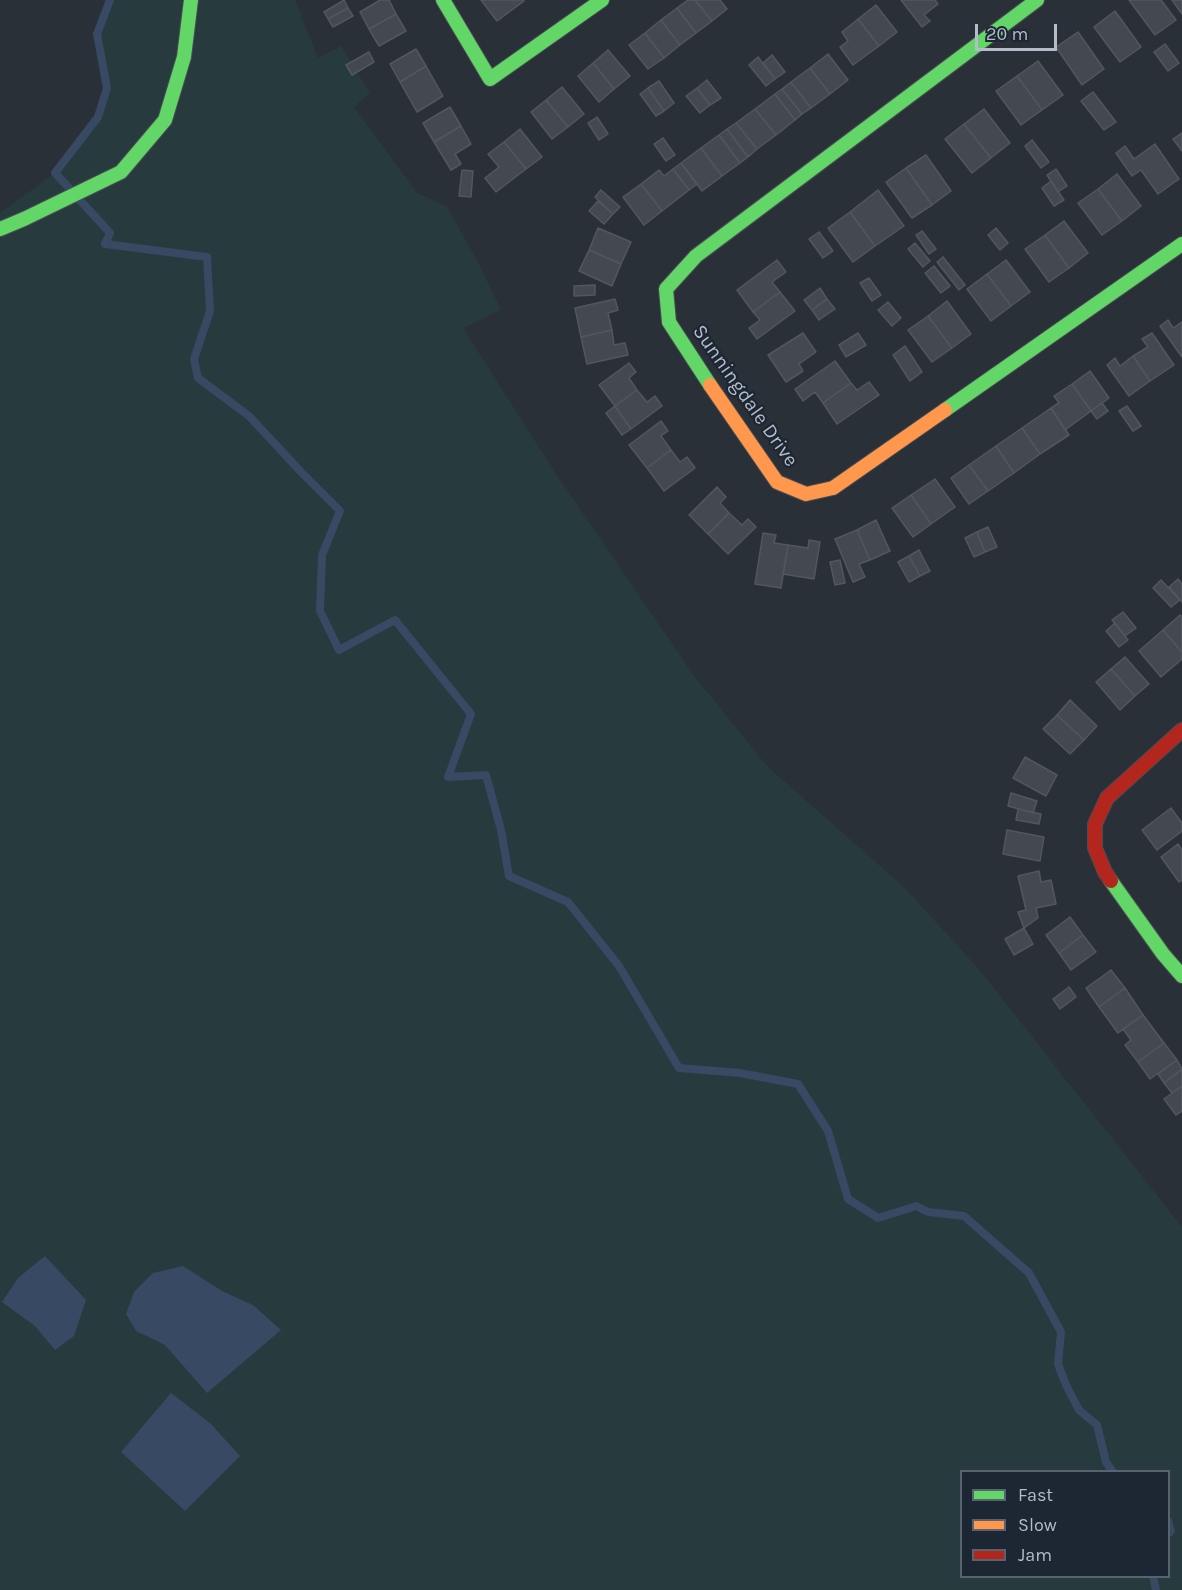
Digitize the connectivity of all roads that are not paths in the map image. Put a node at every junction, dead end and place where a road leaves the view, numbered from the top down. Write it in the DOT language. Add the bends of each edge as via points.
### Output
graph roads {
  1 [pos="190,0"];
  2 [pos="443,0"];
  3 [pos="602,0"];
  4 [pos="1037,0"];
  5 [pos="0,229"];
  6 [pos="1182,244"];
  7 [pos="1182,730"];
  8 [pos="1182,976"];
  1 -- 5 [label="street" via="184,57 165,120 121,172"];
  2 -- 3 [label="street" via="490,79"];
  4 -- 6 [label="street, Sunningdale Drive" via="696,256 666,289 669,322 777,482 806,494 833,488"];
  7 -- 8 [label="street" via="1107,798 1095,824 1095,848 1105,872"];
}
